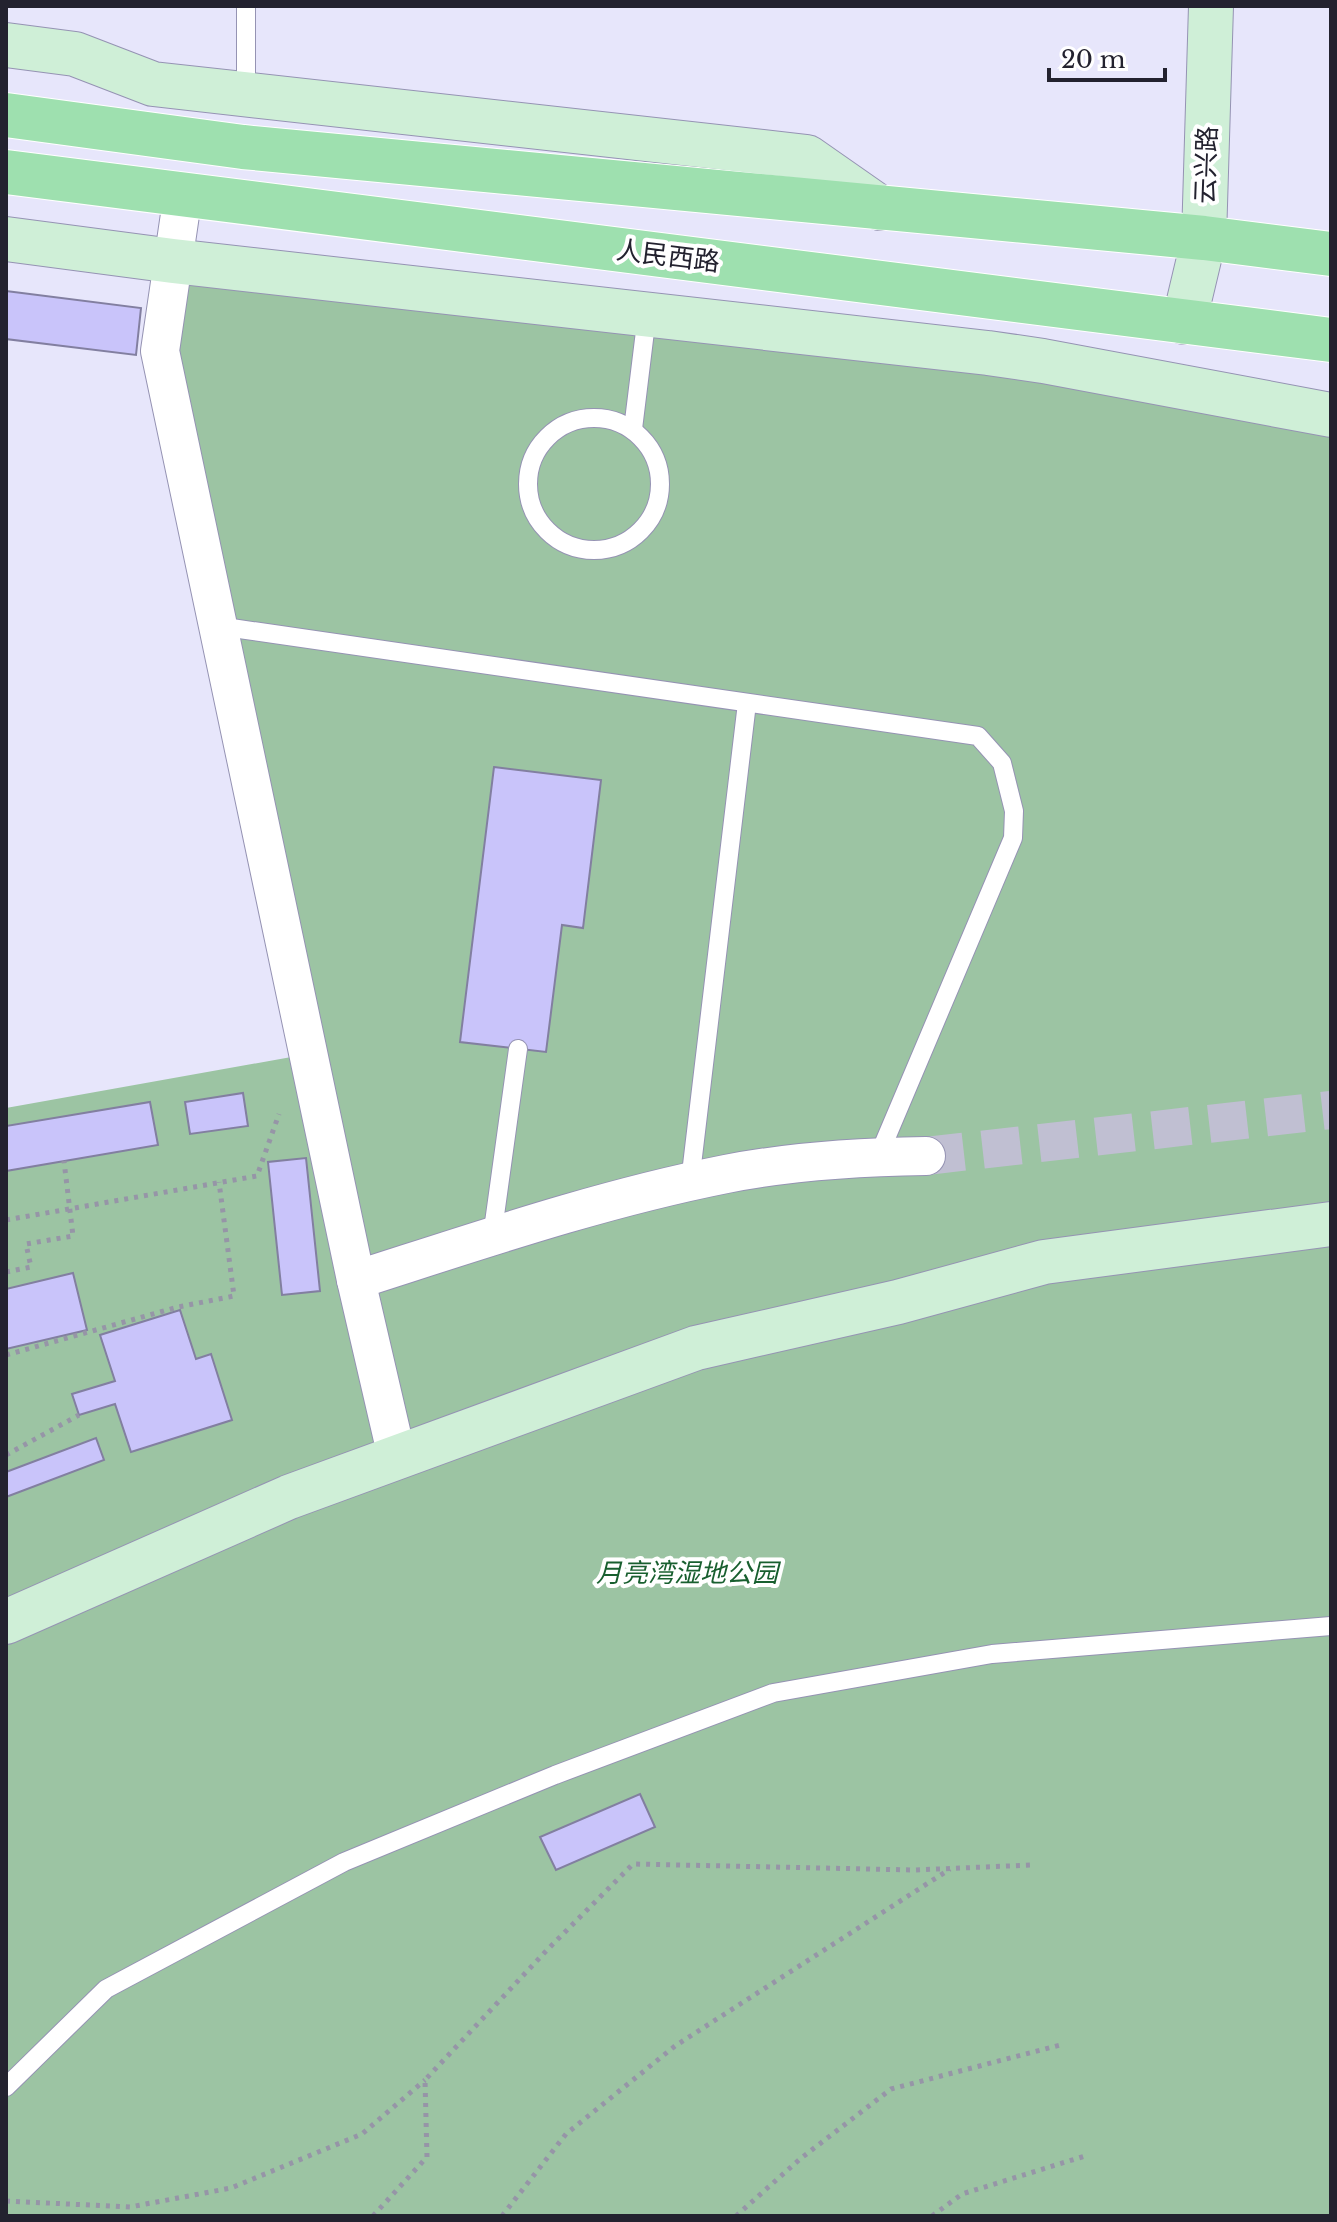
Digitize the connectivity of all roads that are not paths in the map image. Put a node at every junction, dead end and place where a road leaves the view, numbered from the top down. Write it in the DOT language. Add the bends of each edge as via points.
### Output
graph roads {
  1 [pos="246,6"];
  2 [pos="1211,6"];
  3 [pos="6,45"];
  4 [pos="246,94"];
  5 [pos="6,115"];
  6 [pos="6,172"];
  7 [pos="183,194"];
  8 [pos="880,208"];
  9 [pos="1204,238"];
  10 [pos="6,239"];
  11 [pos="1331,254"];
  12 [pos="173,261"];
  13 [pos="647,315"];
  14 [pos="1184,322"];
  15 [pos="1331,340"];
  16 [pos="1331,415"];
  17 [pos="633,429"];
  18 [pos="218,626"];
  19 [pos="747,703"];
  20 [pos="518,1049"];
  21 [pos="926,1156"];
  22 [pos="878,1157"];
  23 [pos="690,1182"];
  24 [pos="1331,1224"];
  25 [pos="492,1237"];
  26 [pos="356,1280"];
  27 [pos="397,1457"];
  28 [pos="6,1622"];
  29 [pos="1331,1626"];
  30 [pos="6,2087"];
  1 -- 4 [label="lane"];
  2 -- 9 [label="street, 云兴路"];
  3 -- 4 [label="street" via="75,54 153,84"];
  4 -- 8 [label="street" via="807,157"];
  5 -- 8 [label="main road" via="243,147"];
  6 -- 7 [label="main road, 人民西路"];
  7 -- 12 [label="street"];
  7 -- 14 [label="main road, 人民西路"];
  8 -- 9 [label="main road"];
  9 -- 11 [label="main road"];
  9 -- 14 [label="street, 云兴路"];
  10 -- 12 [label="street"];
  12 -- 13 [label="street"];
  12 -- 18 [label="street" via="160,351"];
  13 -- 16 [label="street" via="1043,361"];
  13 -- 17 [label="lane"];
  14 -- 15 [label="main road, 人民西路"];
  17 -- 17 [label="lane" via="657,461 661,481 650,520 636,535 599,550 576,548 555,538 539,522 529,500 527,477 546,436 565,423 588,417"];
  18 -- 19 [label="lane"];
  18 -- 26 [label="street"];
  19 -- 22 [label="lane" via="978,736 1002,763 1014,811 1013,838"];
  19 -- 23 [label="lane"];
  20 -- 25 [label="lane"];
  21 -- 22 [label="street"];
  22 -- 23 [label="street"];
  23 -- 25 [label="street"];
  24 -- 27 [label="street" via="1044,1262 696,1348"];
  25 -- 26 [label="street"];
  26 -- 27 [label="street"];
  27 -- 28 [label="street" via="289,1497"];
  29 -- 30 [label="lane" via="992,1654 773,1693 344,1862 106,1989"];
}
